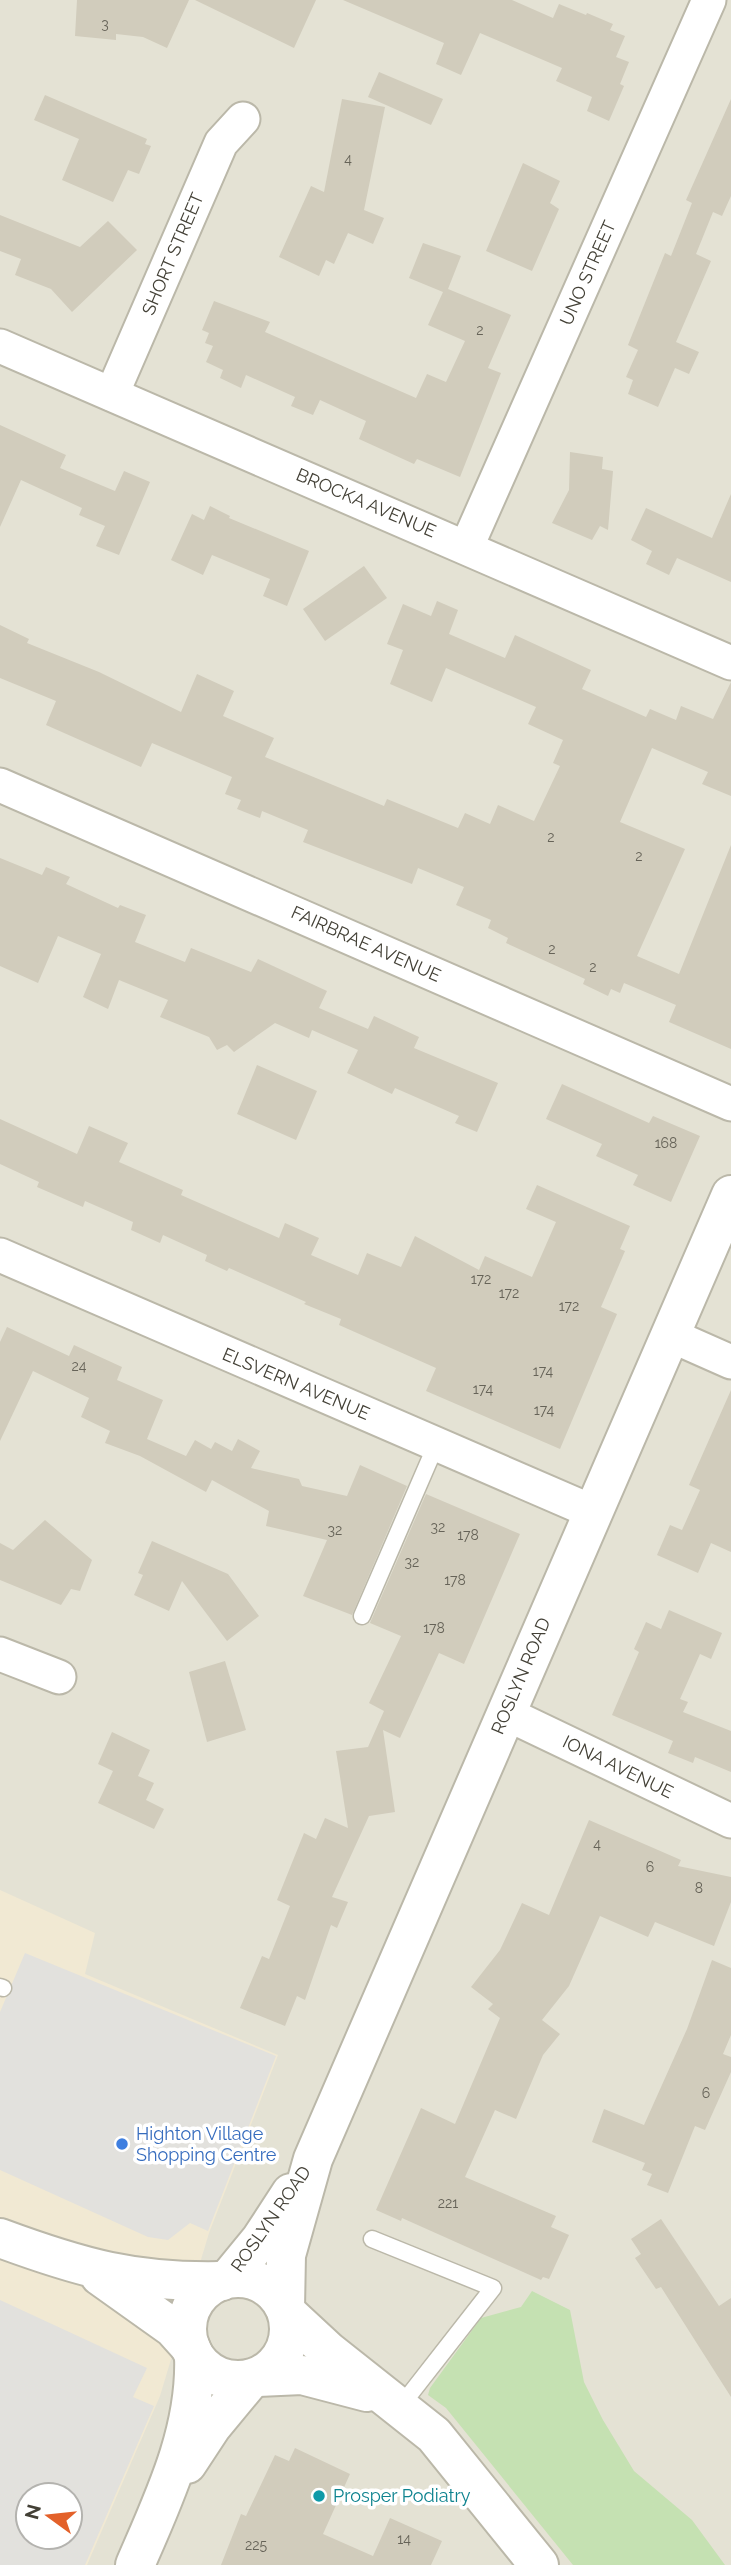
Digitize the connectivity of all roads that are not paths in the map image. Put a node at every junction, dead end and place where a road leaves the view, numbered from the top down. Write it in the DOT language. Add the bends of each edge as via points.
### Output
graph roads {
  1 [pos="709,0"];
  2 [pos="243,119"];
  3 [pos="0,346"];
  4 [pos="112,394"];
  5 [pos="467,546"];
  6 [pos="731,663"];
  7 [pos="0,785"];
  8 [pos="731,1104"];
  9 [pos="731,1195"];
  10 [pos="0,1255"];
  11 [pos="670,1335"];
  12 [pos="731,1362"];
  13 [pos="436,1445"];
  14 [pos="593,1512"];
  15 [pos="362,1616"];
  16 [pos="0,1654"];
  17 [pos="59,1677"];
  18 [pos="505,1713"];
  19 [pos="731,1821"];
  20 [pos="313,2159"];
  21 [pos="0,2238"];
  22 [pos="372,2239"];
  23 [pos="92,2270"];
  24 [pos="225,2280"];
  25 [pos="286,2311"];
  26 [pos="192,2352"];
  27 [pos="254,2378"];
  28 [pos="395,2403"];
  29 [pos="159,2509"];
  30 [pos="135,2565"];
  31 [pos="538,2565"];
  1 -- 5 [label="street, UNO STREET"];
  2 -- 4 [label="street, SHORT STREET" via="221,143"];
  3 -- 4 [label="street, BROCKA AVENUE"];
  4 -- 5 [label="street, BROCKA AVENUE"];
  5 -- 6 [label="street, BROCKA AVENUE"];
  7 -- 8 [label="street, FAIRBRAE AVENUE"];
  9 -- 11 [label="street, ROSLYN ROAD"];
  10 -- 13 [label="street, ELSVERN AVENUE"];
  11 -- 12 [label="street"];
  11 -- 14 [label="street, ROSLYN ROAD"];
  13 -- 14 [label="street, ELSVERN AVENUE"];
  13 -- 15 [label="lane"];
  14 -- 18 [label="street, ROSLYN ROAD"];
  16 -- 17 [label="street"];
  18 -- 19 [label="street, IONA AVENUE"];
  18 -- 20 [label="street, ROSLYN ROAD"];
  20 -- 24 [label="street, ROSLYN ROAD" via="261,2239"];
  20 -- 25 [label="street, ROSLYN ROAD" via="286,2255"];
  21 -- 23 [label="street"];
  22 -- 28 [label="lane" via="493,2288"];
  23 -- 24 [label="street" via="157,2281"];
  23 -- 26 [label="street" via="173,2328"];
  24 -- 25 [label="street, ROSLYN ROAD" via="244,2278 266,2286"];
  24 -- 26 [label="street, ROSLYN ROAD" via="202,2292 190,2311 187,2334"];
  25 -- 27 [label="street, ROSLYN ROAD" via="289,2330 284,2352 276,2364"];
  25 -- 28 [label="street"];
  26 -- 27 [label="street" via="222,2378"];
  26 -- 29 [label="street, ROSLYN ROAD" via="189,2421"];
  27 -- 28 [label="street" via="290,2373 311,2376"];
  27 -- 29 [label="street, ROSLYN ROAD" via="206,2434"];
  28 -- 31 [label="street" via="446,2447"];
  29 -- 30 [label="street, ROSLYN ROAD"];
}
